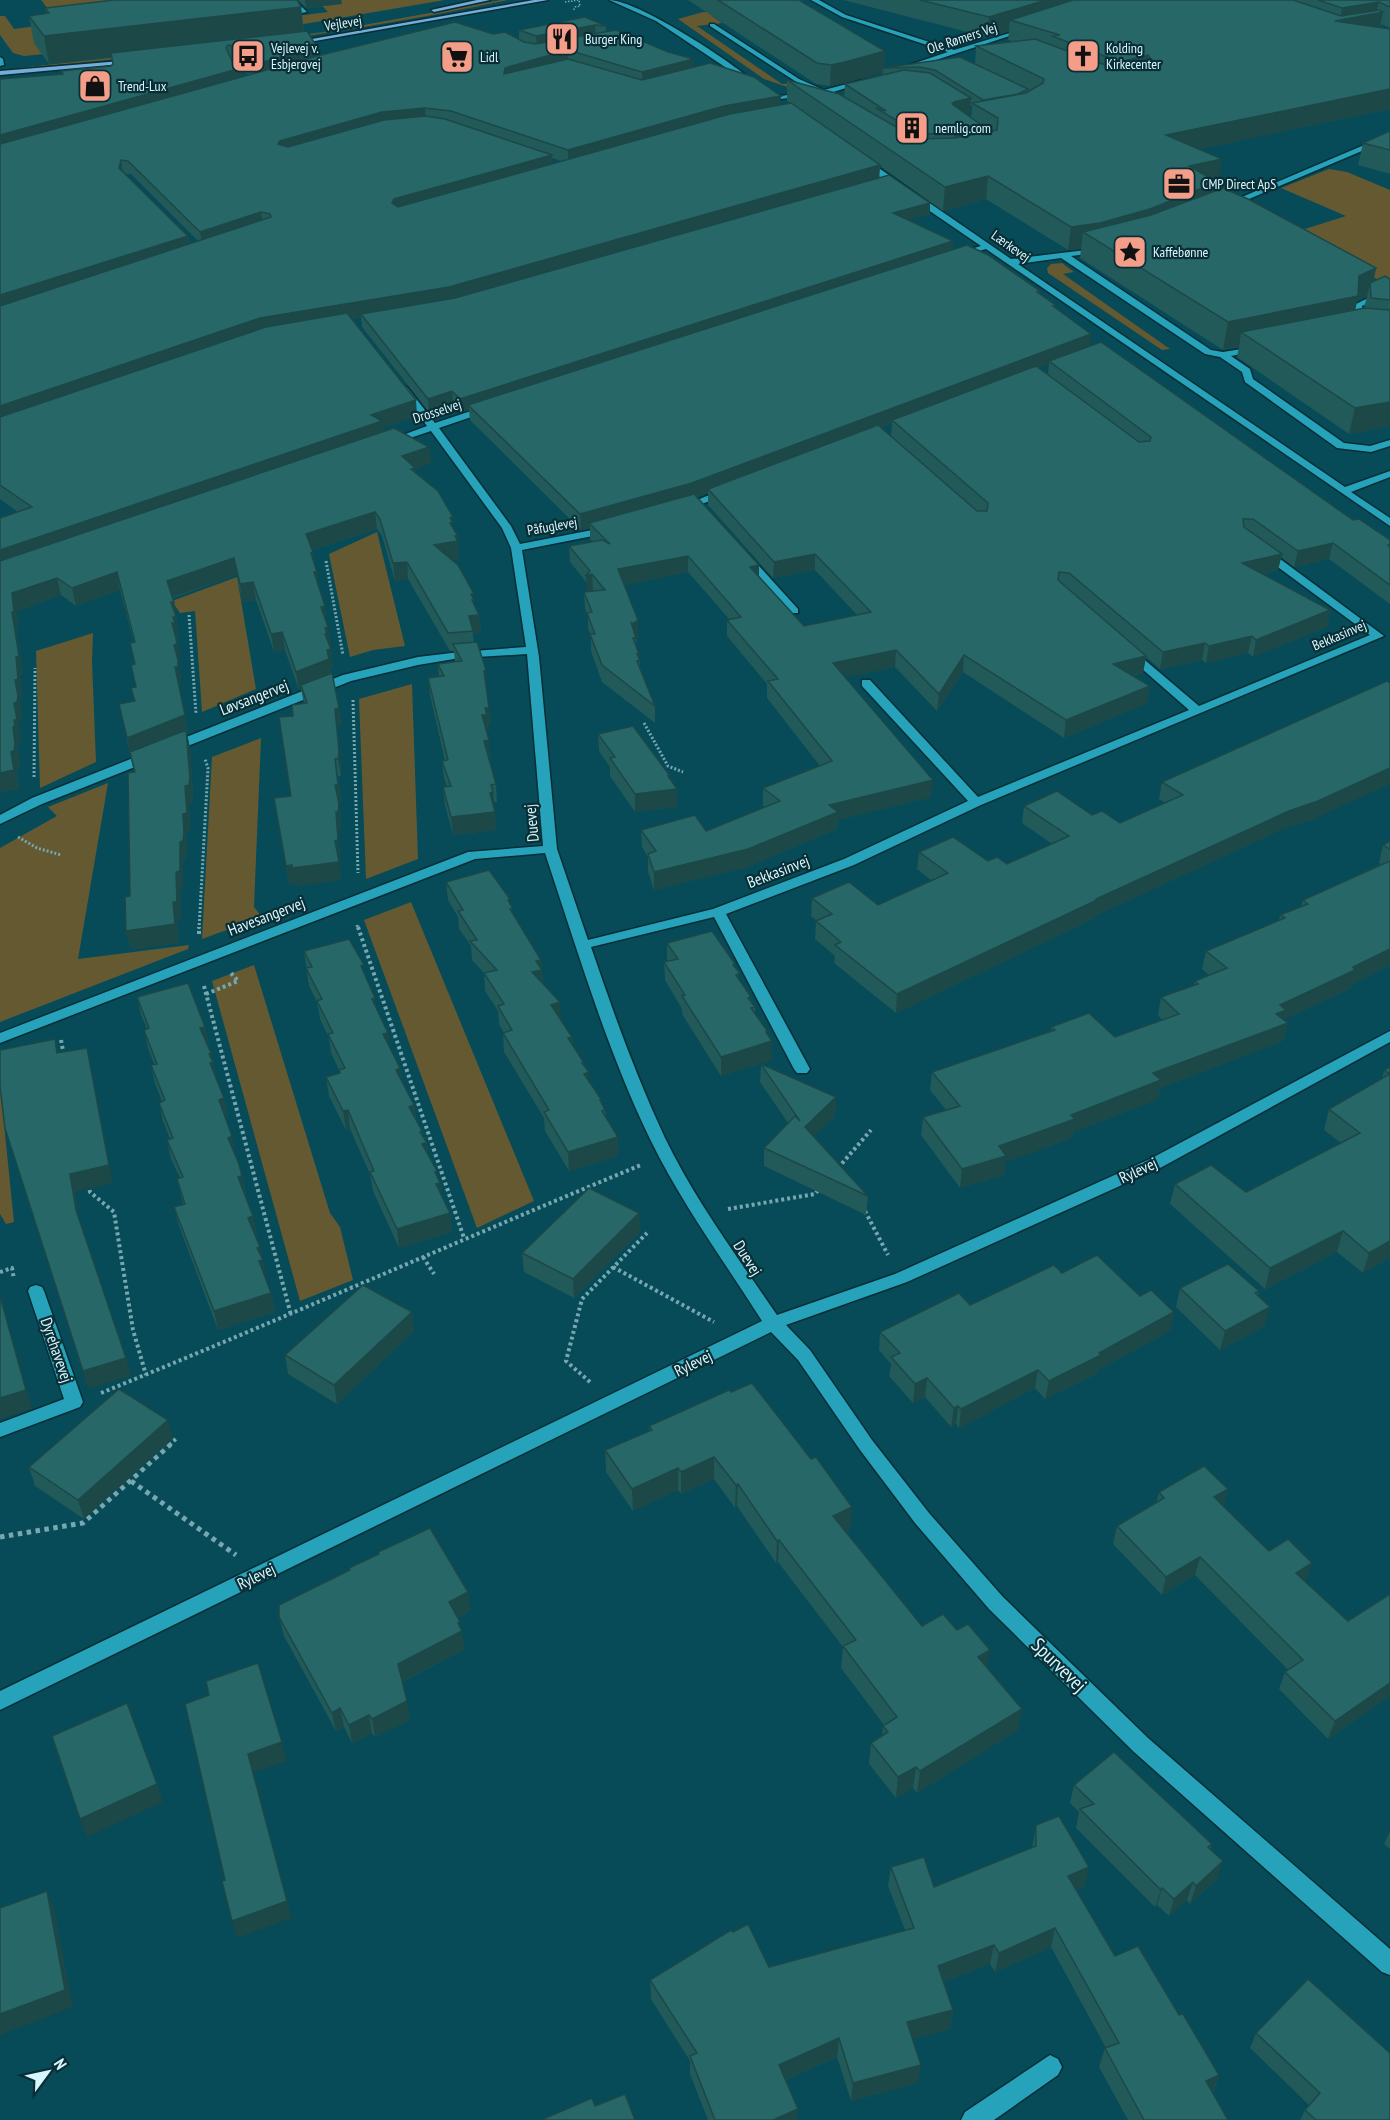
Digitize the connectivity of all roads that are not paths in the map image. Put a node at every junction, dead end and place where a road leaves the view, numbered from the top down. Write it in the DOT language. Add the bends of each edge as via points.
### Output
graph roads {
  1 [pos="291,0"];
  2 [pos="487,0"];
  3 [pos="514,0"];
  4 [pos="545,0"];
  5 [pos="612,0"];
  6 [pos="814,0"];
  7 [pos="429,10"];
  8 [pos="487,11"];
  9 [pos="304,12"];
  10 [pos="712,25"];
  11 [pos="1030,29"];
  12 [pos="996,40"];
  13 [pos="288,44"];
  14 [pos="1007,44"];
  15 [pos="956,52"];
  16 [pos="128,53"];
  17 [pos="942,57"];
  18 [pos="141,60"];
  19 [pos="952,61"];
  20 [pos="1,62"];
  21 [pos="730,67"];
  22 [pos="719,70"];
  23 [pos="897,71"];
  24 [pos="0,73"];
  25 [pos="875,81"];
  26 [pos="756,86"];
  27 [pos="824,92"];
  28 [pos="765,93"];
  29 [pos="774,99"];
  30 [pos="835,100"];
  31 [pos="783,105"];
  32 [pos="1390,136"];
  33 [pos="1372,144"];
  34 [pos="1390,148"];
  35 [pos="855,156"];
  36 [pos="890,181"];
  37 [pos="879,184"];
  38 [pos="1229,212"];
  39 [pos="988,246"];
  40 [pos="1108,248"];
  41 [pos="1063,255"];
  42 [pos="954,257"];
  43 [pos="1011,262"];
  44 [pos="1373,289"];
  45 [pos="1360,327"];
  46 [pos="1371,327"];
  47 [pos="1348,330"];
  48 [pos="1268,346"];
  49 [pos="1223,355"];
  50 [pos="396,380"];
  51 [pos="501,404"];
  52 [pos="434,426"];
  53 [pos="1390,443"];
  54 [pos="378,446"];
  55 [pos="1390,474"];
  56 [pos="740,487"];
  57 [pos="1344,491"];
  58 [pos="668,513"];
  59 [pos="1390,523"];
  60 [pos="620,527"];
  61 [pos="734,544"];
  62 [pos="1256,546"];
  63 [pos="516,548"];
  64 [pos="794,611"];
  65 [pos="1116,640"];
  66 [pos="532,650"];
  67 [pos="866,683"];
  68 [pos="1197,710"];
  69 [pos="976,802"];
  70 [pos="0,820"];
  71 [pos="550,849"];
  72 [pos="718,912"];
  73 [pos="583,945"];
  74 [pos="1390,1036"];
  75 [pos="0,1038"];
  76 [pos="802,1069"];
  77 [pos="36,1291"];
  78 [pos="773,1323"];
  79 [pos="0,1430"];
  80 [pos="0,1701"];
  81 [pos="1390,1964"];
  82 [pos="1050,2067"];
  83 [pos="973,2120"];
  1 -- 9 [label="street"];
  2 -- 7 [label="main road"];
  3 -- 8 [label="main road" via="487,6"];
  4 -- 8 [label="main road, Vejlevej"];
  5 -- 21 [label="street" via="658,20"];
  6 -- 15 [label="street" via="844,15"];
  8 -- 13 [label="main road, Vejlevej"];
  10 -- 27 [label="street" via="797,80"];
  11 -- 12 [label="street, Ole Rømers Vej"];
  12 -- 14 [label="street"];
  12 -- 15 [label="street, Ole Rømers Vej"];
  15 -- 17 [label="street, Ole Rømers Vej"];
  16 -- 20 [label="main road"];
  17 -- 19 [label="street"];
  17 -- 23 [label="street, Ole Rømers Vej"];
  18 -- 24 [label="main road" via="109,67"];
  21 -- 22 [label="street"];
  21 -- 26 [label="street"];
  25 -- 27 [label="street"];
  27 -- 29 [label="street"];
  27 -- 30 [label="street"];
  28 -- 29 [label="street"];
  29 -- 31 [label="street"];
  32 -- 33 [label="street"];
  33 -- 34 [label="street"];
  33 -- 38 [label="street" via="1219,208"];
  35 -- 36 [label="street, Lærkevej"];
  36 -- 37 [label="street"];
  36 -- 39 [label="street, Lærkevej"];
  39 -- 42 [label="street"];
  39 -- 43 [label="street, Lærkevej"];
  40 -- 41 [label="street"];
  41 -- 43 [label="street"];
  41 -- 49 [label="street" via="1208,352"];
  43 -- 57 [label="street, Lærkevej"];
  44 -- 45 [label="street" via="1383,294 1358,305"];
  45 -- 46 [label="street"];
  45 -- 47 [label="street"];
  48 -- 49 [label="street"];
  49 -- 53 [label="street" via="1246,371 1248,380 1341,446 1371,449"];
  50 -- 52 [label="street, Duevej"];
  51 -- 52 [label="street, Drosselvej"];
  52 -- 54 [label="street, Drosselvej"];
  52 -- 63 [label="street, Duevej" via="507,528"];
  55 -- 57 [label="street"];
  56 -- 58 [label="street" via="701,507"];
  57 -- 59 [label="street, Lærkevej"];
  60 -- 63 [label="street, Påfuglevej"];
  61 -- 64 [label="street"];
  62 -- 68 [label="street, Bekkasinvej" via="1378,636"];
  63 -- 66 [label="street, Duevej"];
  65 -- 68 [label="street"];
  66 -- 70 [label="street, Løvsangervej" via="418,661 347,678 37,801"];
  66 -- 71 [label="street, Duevej"];
  67 -- 69 [label="street"];
  68 -- 69 [label="street, Bekkasinvej"];
  69 -- 72 [label="street, Bekkasinvej" via="849,862"];
  71 -- 73 [label="street, Duevej"];
  71 -- 75 [label="street, Havesangervej" via="473,855"];
  72 -- 73 [label="street, Bekkasinvej"];
  72 -- 76 [label="street"];
  73 -- 78 [label="street, Duevej" via="610,1025 658,1139 701,1214"];
  74 -- 78 [label="street, Rylevej" via="1156,1163 901,1278"];
  77 -- 79 [label="street, Dyrehavevej" via="74,1402"];
  78 -- 80 [label="street, Rylevej"];
  78 -- 81 [label="street, Spurvevej" via="804,1355 922,1518 996,1603 1141,1745"];
  82 -- 83 [label="street"];
}
